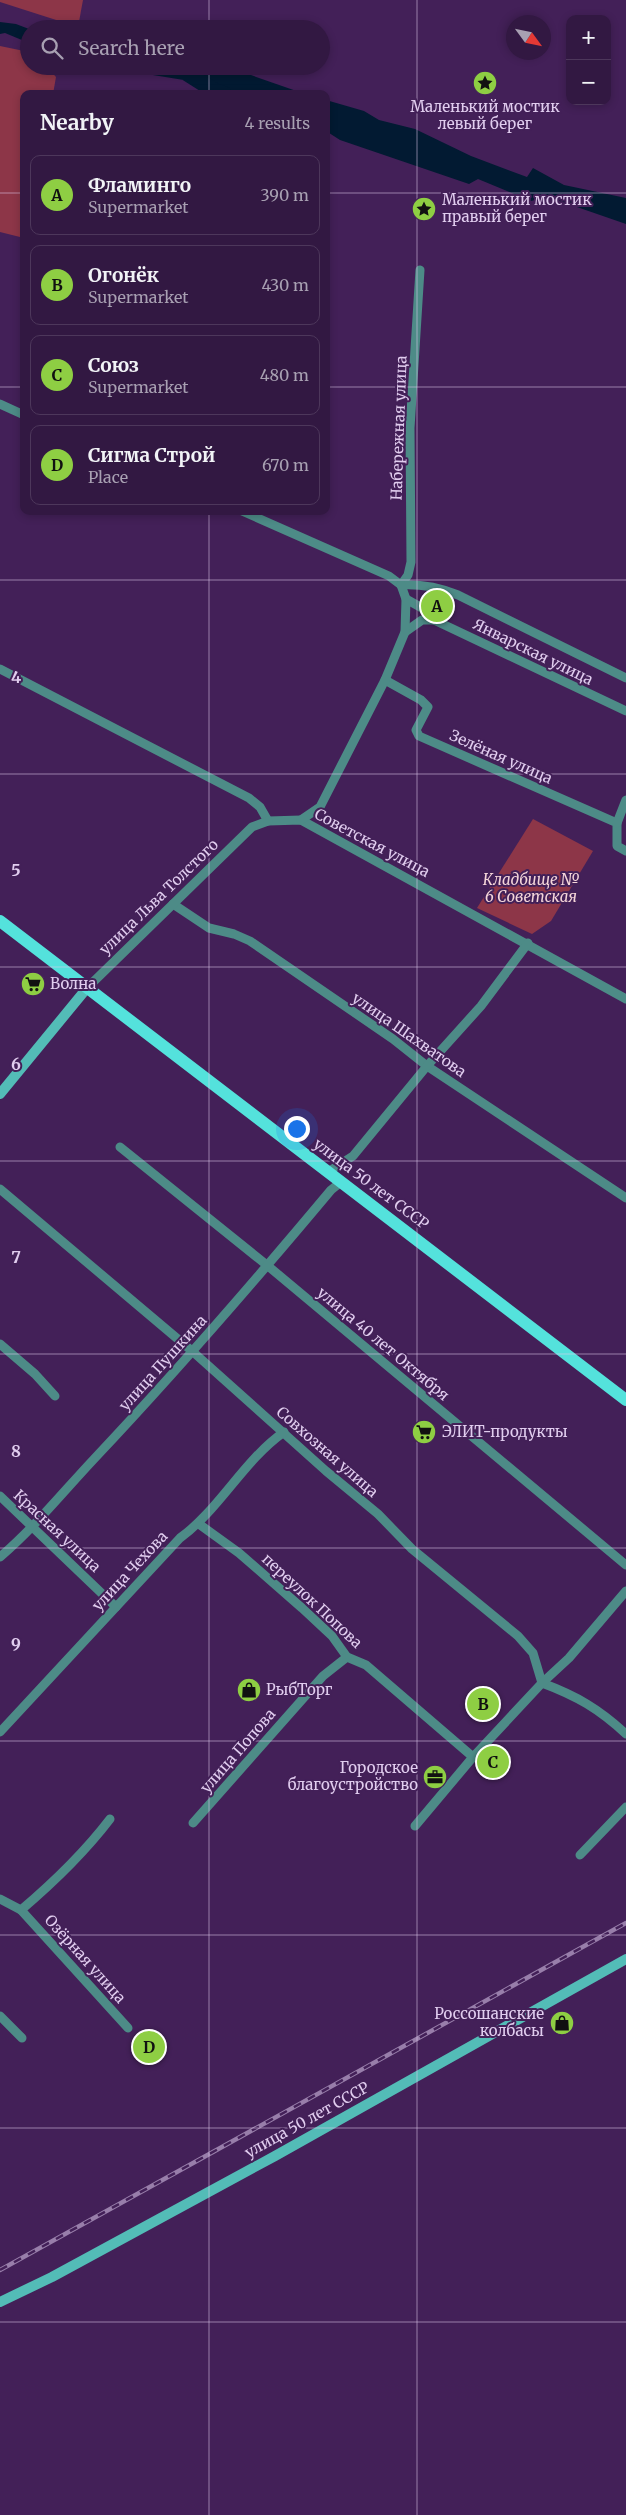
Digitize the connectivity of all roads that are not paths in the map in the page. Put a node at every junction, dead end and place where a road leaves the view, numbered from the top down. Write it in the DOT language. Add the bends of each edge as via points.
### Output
graph roads {
  1 [pos="420,270"];
  2 [pos="0,404"];
  3 [pos="20,413"];
  4 [pos="251,515"];
  5 [pos="401,585"];
  6 [pos="406,598"];
  7 [pos="434,620"];
  8 [pos="405,632"];
  9 [pos="0,669"];
  10 [pos="626,678"];
  11 [pos="385,680"];
  12 [pos="626,711"];
  13 [pos="626,800"];
  14 [pos="301,820"];
  15 [pos="268,821"];
  16 [pos="617,823"];
  17 [pos="626,851"];
  18 [pos="173,904"];
  19 [pos="0,922"];
  20 [pos="528,943"];
  21 [pos="87,988"];
  22 [pos="626,999"];
  23 [pos="427,1066"];
  24 [pos="1,1092"];
  25 [pos="120,1148"];
  26 [pos="328,1172"];
  27 [pos="340,1182"];
  28 [pos="1,1192"];
  29 [pos="626,1198"];
  30 [pos="268,1266"];
  31 [pos="0,1344"];
  32 [pos="192,1351"];
  33 [pos="55,1396"];
  34 [pos="626,1400"];
  35 [pos="284,1432"];
  36 [pos="0,1496"];
  37 [pos="199,1524"];
  38 [pos="32,1525"];
  39 [pos="0,1558"];
  40 [pos="626,1565"];
  41 [pos="626,1591"];
  42 [pos="116,1607"];
  43 [pos="347,1657"];
  44 [pos="542,1683"];
  45 [pos="0,1732"];
  46 [pos="626,1734"];
  47 [pos="473,1757"];
  48 [pos="626,1807"];
  49 [pos="110,1819"];
  50 [pos="193,1823"];
  51 [pos="415,1826"];
  52 [pos="580,1855"];
  53 [pos="0,1898"];
  54 [pos="20,1910"];
  55 [pos="626,1959"];
  56 [pos="0,2016"];
  57 [pos="128,2028"];
  58 [pos="22,2038"];
  59 [pos="0,2302"];
  1 -- 5 [label="street, Набережная улица" via="410,428 411,562"];
  2 -- 3 [label="street"];
  4 -- 5 [label="street" via="389,576"];
  5 -- 6 [label="street"];
  5 -- 10 [label="street" via="420,584 458,595"];
  6 -- 7 [label="street, Январская улица"];
  6 -- 8 [label="street"];
  7 -- 8 [label="street" via="422,620"];
  7 -- 12 [label="street, Январская улица"];
  8 -- 11 [label="street"];
  9 -- 15 [label="street" via="249,798"];
  11 -- 14 [label="street" via="320,807"];
  11 -- 16 [label="street, Зелёная улица" via="428,707 416,730 419,736"];
  13 -- 16 [label="street"];
  14 -- 15 [label="street, Советская улица"];
  14 -- 20 [label="street, Советская улица"];
  15 -- 18 [label="street, улица Льва Толстого" via="252,827"];
  16 -- 17 [label="street" via="617,846"];
  18 -- 21 [label="street, улица Льва Толстого"];
  18 -- 23 [label="street, улица Шахватова" via="209,928 250,941"];
  19 -- 21 [label="main road, улица 50 лет СССР"];
  20 -- 22 [label="street, Советская улица"];
  20 -- 23 [label="street" via="480,1006"];
  21 -- 24 [label="street, улица Льва Толстого"];
  21 -- 26 [label="main road, улица 50 лет СССР"];
  23 -- 26 [label="street" via="353,1156"];
  23 -- 29 [label="street, улица Шахватова"];
  25 -- 30 [label="street, улица 40 лет Октября"];
  26 -- 27 [label="main road, улица 50 лет СССР"];
  27 -- 30 [label="street, улица Пушкина"];
  27 -- 34 [label="main road, улица 50 лет СССР"];
  28 -- 32 [label="street, Совхозная улица"];
  30 -- 32 [label="street, улица Пушкина"];
  30 -- 40 [label="street, улица 40 лет Октября"];
  31 -- 33 [label="street"];
  32 -- 35 [label="street, Совхозная улица"];
  32 -- 38 [label="street, улица Пушкина"];
  35 -- 37 [label="street, улица Чехова" via="268,1444"];
  35 -- 44 [label="street, Совхозная улица" via="378,1514 412,1549 518,1636 533,1653"];
  36 -- 38 [label="street, Красная улица"];
  37 -- 42 [label="street, улица Чехова" via="180,1538"];
  37 -- 43 [label="street, переулок Попова" via="239,1553 302,1608 332,1636"];
  38 -- 39 [label="street, улица Пушкина"];
  38 -- 42 [label="street, Красная улица"];
  41 -- 44 [label="street" via="569,1658"];
  42 -- 45 [label="street, улица Чехова"];
  43 -- 47 [label="street, переулок Попова" via="366,1665"];
  43 -- 50 [label="street, улица Попова" via="323,1676"];
  44 -- 46 [label="street" via="580,1699 603,1713"];
  44 -- 47 [label="street"];
  47 -- 51 [label="street"];
  48 -- 52 [label="street"];
  49 -- 54 [label="street" via="61,1875"];
  53 -- 54 [label="street, Озёрная улица"];
  54 -- 57 [label="street, Озёрная улица"];
  55 -- 59 [label="street, улица 50 лет СССР" via="275,2156"];
  56 -- 58 [label="street"];
}
